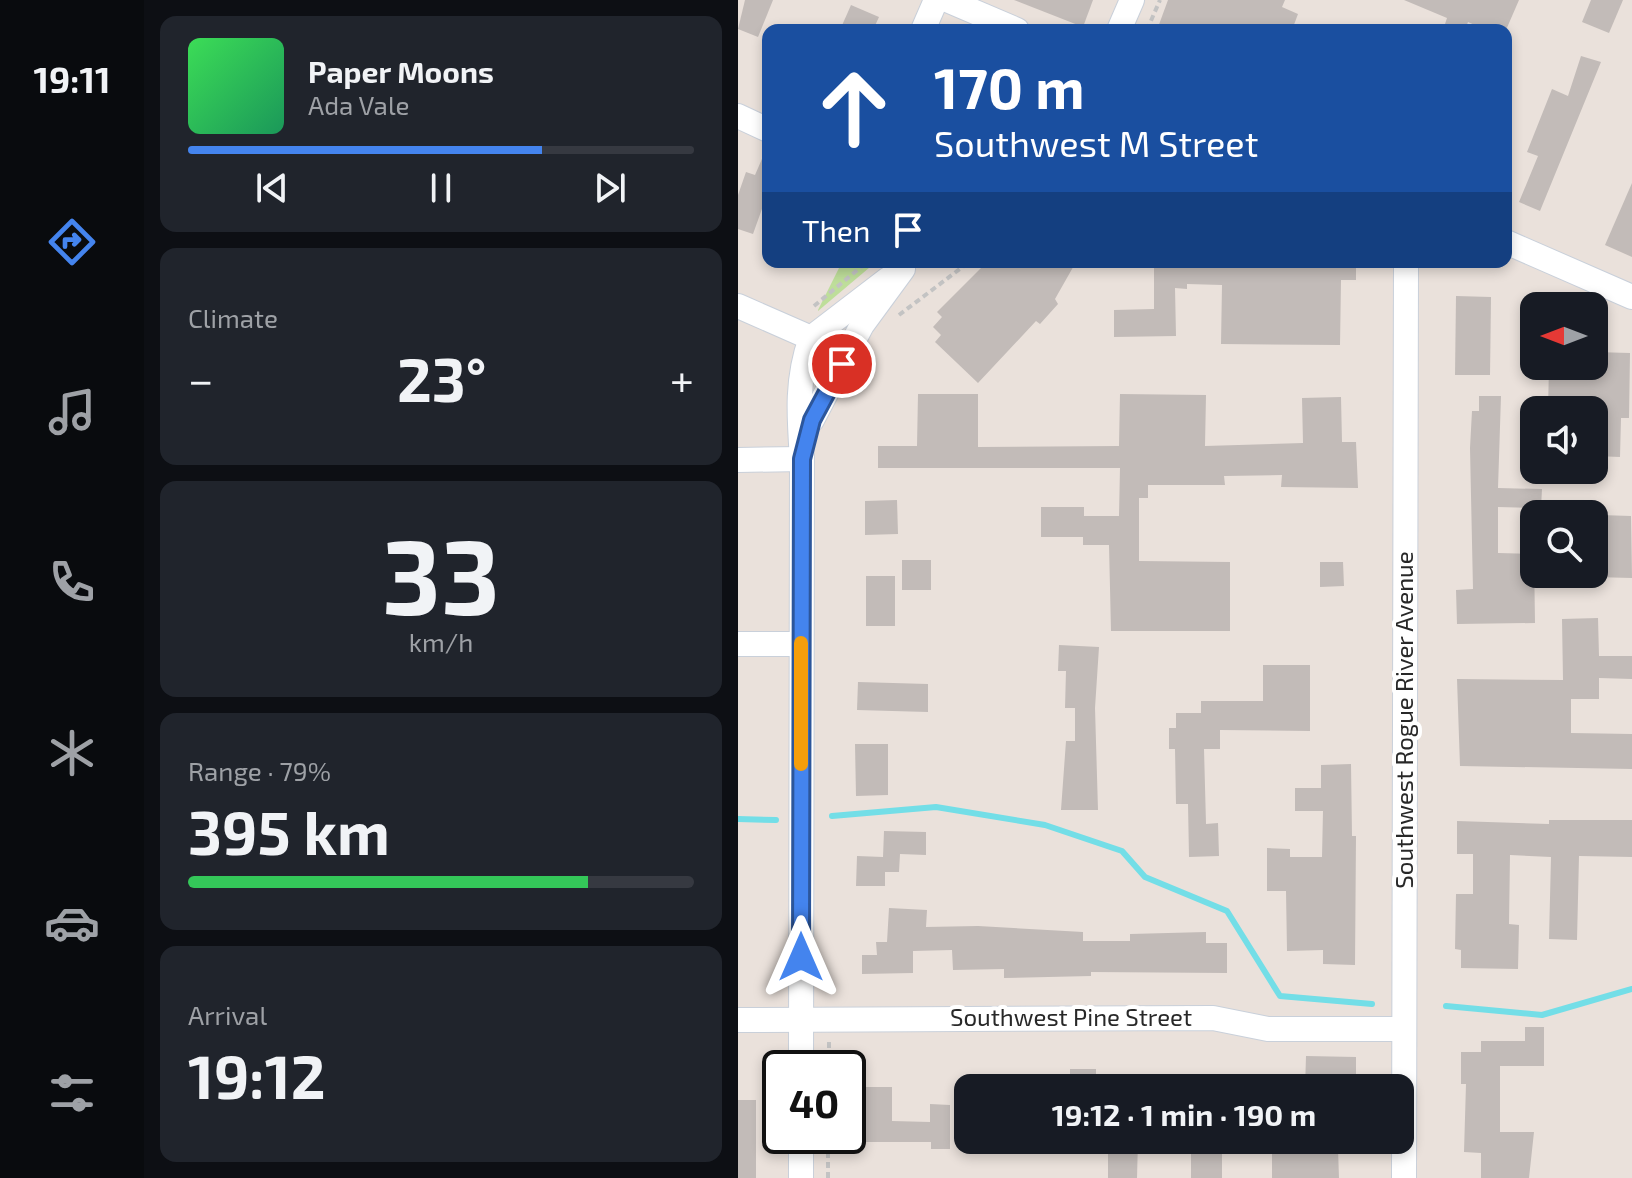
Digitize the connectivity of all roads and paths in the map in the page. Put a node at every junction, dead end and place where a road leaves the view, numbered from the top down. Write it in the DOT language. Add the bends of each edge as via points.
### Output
graph roads {
  1 [pos="936,0"];
  2 [pos="947,0"];
  3 [pos="1132,0"];
  4 [pos="1160,0"];
  5 [pos="926,24"];
  6 [pos="1003,24"];
  7 [pos="1122,24"];
  8 [pos="1150,24"];
  9 [pos="738,116"];
  10 [pos="762,127"];
  11 [pos="1512,245"];
  12 [pos="905,268"];
  13 [pos="906,268"];
  14 [pos="961,268"];
  15 [pos="1406,268"];
  16 [pos="1632,297"];
  17 [pos="738,306"];
  18 [pos="890,322"];
  19 [pos="811,338"];
  20 [pos="812,420"];
  21 [pos="802,459"];
  22 [pos="738,460"];
  23 [pos="738,644"];
  24 [pos="801,644"];
  25 [pos="738,1020"];
  26 [pos="801,1020"];
  27 [pos="1404,1029"];
  28 [pos="794,1050"];
  29 [pos="795,1154"];
  30 [pos="828,1154"];
  31 [pos="801,1178"];
  32 [pos="828,1178"];
  33 [pos="1404,1178"];
  1 -- 5 [label="street"];
  2 -- 6 [label="street"];
  3 -- 7 [label="street"];
  4 -- 8 [label="path"];
  9 -- 10 [label="street"];
  11 -- 16 [label="street"];
  12 -- 19 [label="street"];
  13 -- 20 [label="street" via="862,325"];
  14 -- 18 [label="path"];
  15 -- 27 [label="street, Southwest Rogue River Avenue"];
  17 -- 19 [label="street"];
  19 -- 20 [label="street" via="822,355"];
  19 -- 21 [label="street" via="801,364 798,400"];
  20 -- 21 [label="street"];
  21 -- 22 [label="street"];
  21 -- 24 [label="street"];
  23 -- 24 [label="street"];
  24 -- 26 [label="street"];
  25 -- 26 [label="street, Southwest Pine Street"];
  26 -- 27 [label="street, Southwest Pine Street" via="1213,1018 1268,1029"];
  26 -- 28 [label="street"];
  27 -- 33 [label="street, Southwest Rogue River Avenue"];
  29 -- 31 [label="street"];
  30 -- 32 [label="path"];
}
